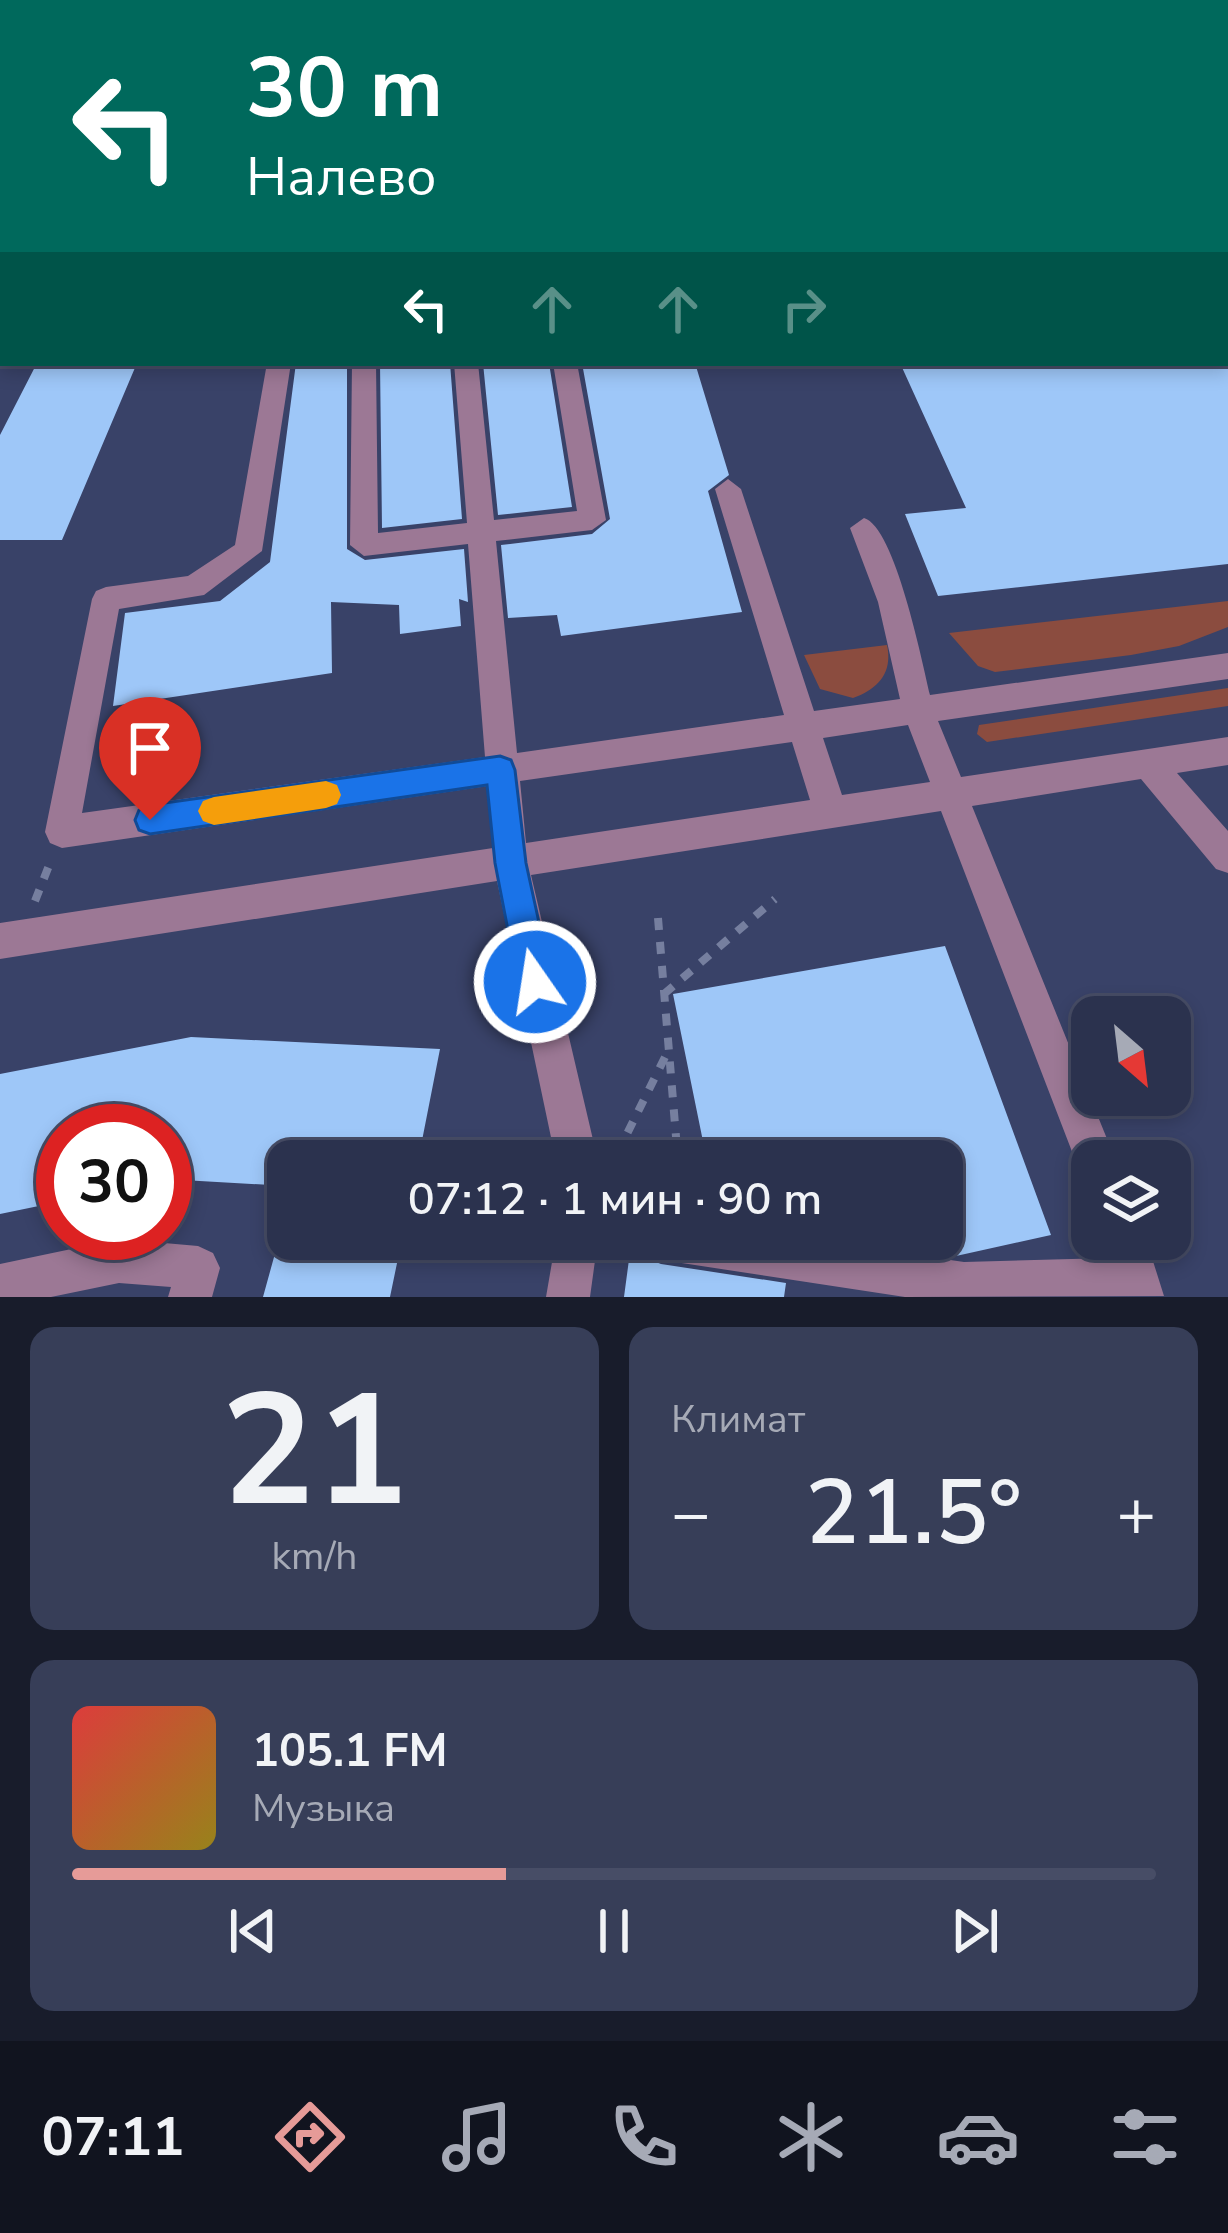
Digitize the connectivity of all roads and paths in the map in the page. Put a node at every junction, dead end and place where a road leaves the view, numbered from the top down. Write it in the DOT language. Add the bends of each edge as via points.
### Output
graph roads {
  1 [pos="279,366"];
  2 [pos="364,366"];
  3 [pos="466,366"];
  4 [pos="566,366"];
  5 [pos="728,489"];
  6 [pos="864,528"];
  7 [pos="480,532"];
  8 [pos="1228,666"];
  9 [pos="918,710"];
  10 [pos="804,726"];
  11 [pos="1223,761"];
  12 [pos="1148,763"];
  13 [pos="500,770"];
  14 [pos="951,794"];
  15 [pos="831,813"];
  16 [pos="62,832"];
  17 [pos="1228,857"];
  18 [pos="511,863"];
  19 [pos="775,899"];
  20 [pos="658,918"];
  21 [pos="10,940"];
  22 [pos="664,994"];
  23 [pos="669,1050"];
  24 [pos="582,1140"];
  25 [pos="602,1140"];
  26 [pos="676,1140"];
  27 [pos="1087,1140"];
  28 [pos="574,1260"];
  29 [pos="803,1260"];
  30 [pos="1136,1272"];
  31 [pos="0,1286"];
  32 [pos="190,1297"];
  33 [pos="568,1297"];
  1 -- 16 [label="street" via="248,551 194,587 106,599"];
  2 -- 7 [label="street" via="364,545"];
  3 -- 7 [label="street"];
  4 -- 7 [label="street" via="592,520"];
  5 -- 10 [label="street"];
  6 -- 9 [label="street" via="893,602"];
  7 -- 13 [label="street"];
  8 -- 9 [label="street"];
  9 -- 10 [label="street"];
  9 -- 14 [label="street"];
  10 -- 13 [label="street"];
  10 -- 15 [label="street"];
  11 -- 12 [label="street"];
  12 -- 14 [label="street"];
  12 -- 17 [label="street"];
  13 -- 16 [label="street"];
  13 -- 18 [label="street"];
  14 -- 15 [label="street"];
  14 -- 27 [label="street"];
  15 -- 18 [label="street"];
  16 -- 21 [label="path"];
  18 -- 21 [label="street"];
  18 -- 24 [label="street"];
  19 -- 22 [label="path"];
  20 -- 22 [label="path"];
  22 -- 23 [label="path"];
  23 -- 25 [label="path"];
  23 -- 26 [label="path"];
  28 -- 33 [label="street"];
  29 -- 30 [label="street" via="964,1284"];
  31 -- 32 [label="street" via="119,1261 198,1268"];
}
